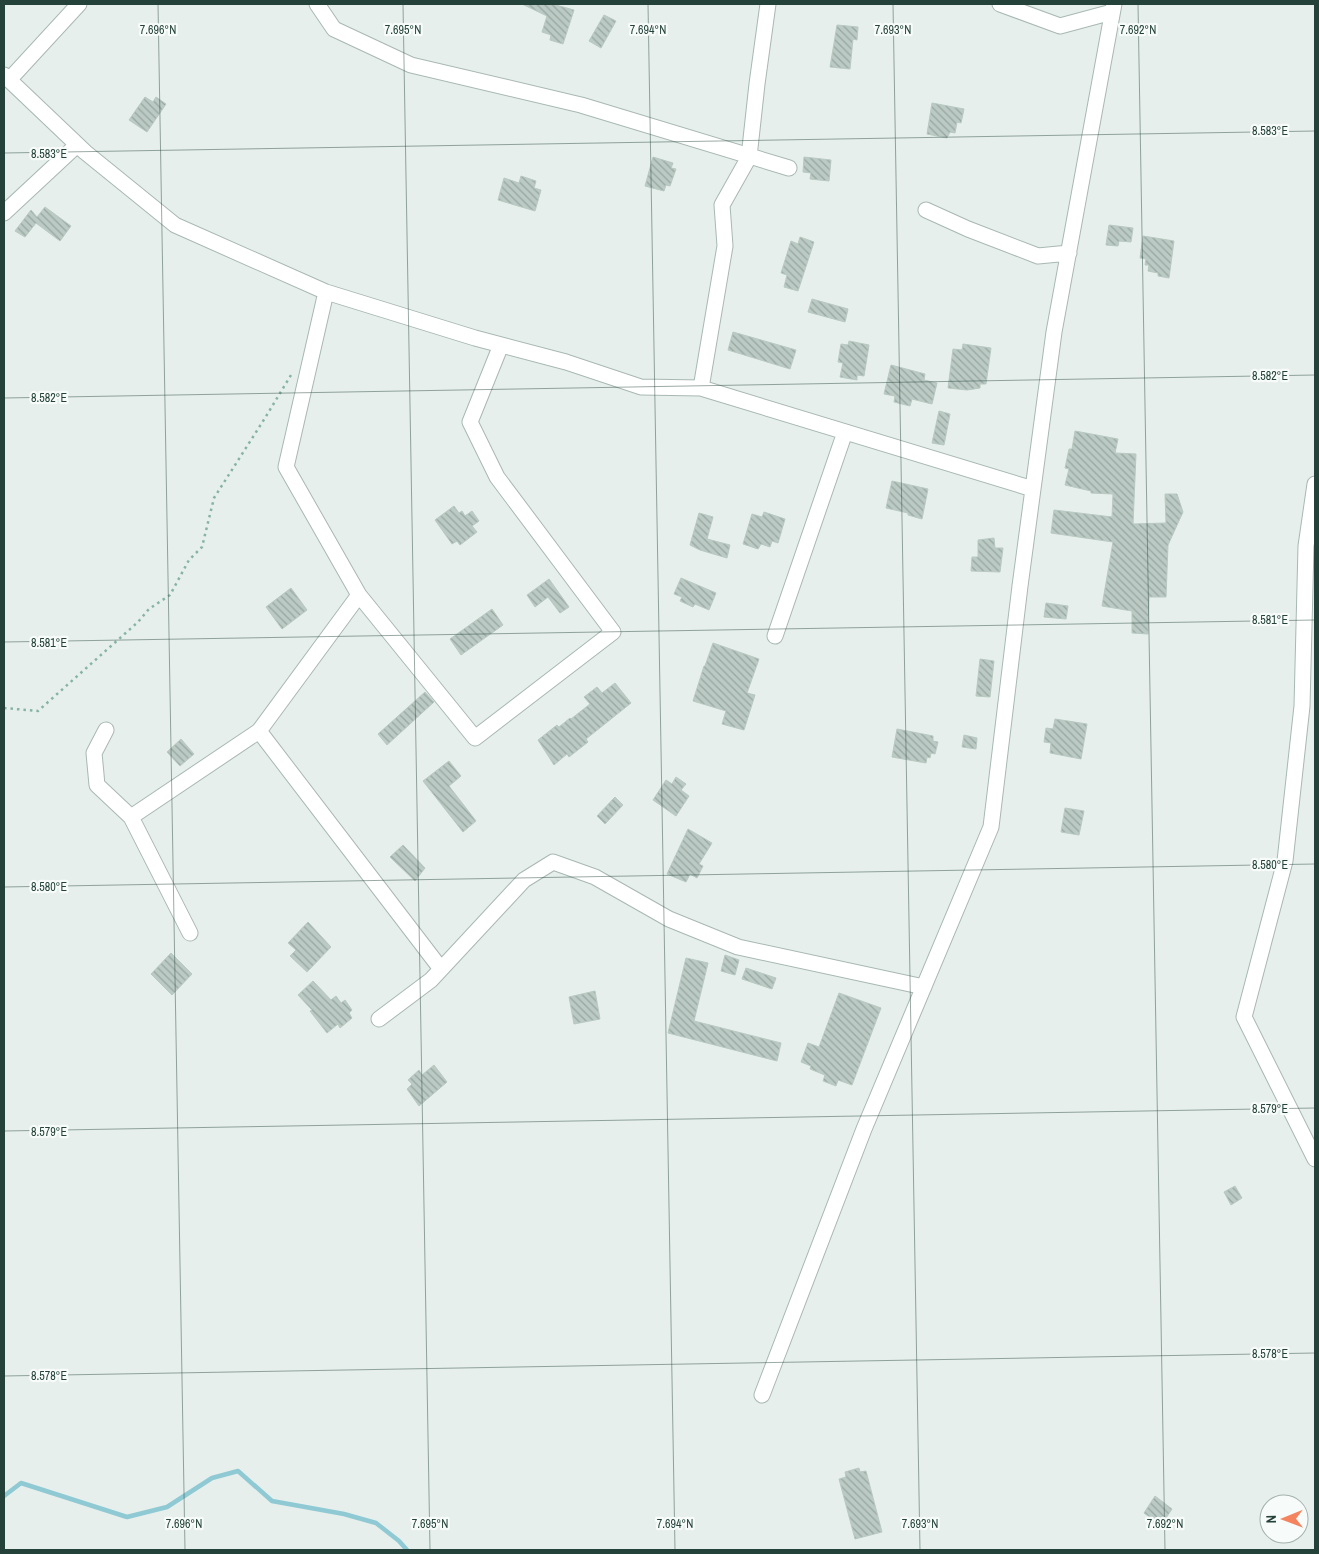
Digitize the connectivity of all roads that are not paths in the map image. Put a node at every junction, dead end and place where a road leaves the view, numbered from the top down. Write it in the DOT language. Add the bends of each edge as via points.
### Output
graph roads {
  1 [pos="79,4"];
  2 [pos="317,4"];
  3 [pos="768,4"];
  4 [pos="1000,4"];
  5 [pos="1113,8"];
  6 [pos="7,78"];
  7 [pos="77,145"];
  8 [pos="749,157"];
  9 [pos="789,168"];
  10 [pos="926,210"];
  11 [pos="4,214"];
  12 [pos="1069,254"];
  13 [pos="326,292"];
  14 [pos="501,345"];
  15 [pos="701,388"];
  16 [pos="845,432"];
  17 [pos="1315,484"];
  18 [pos="1033,488"];
  19 [pos="359,595"];
  20 [pos="775,636"];
  21 [pos="106,730"];
  22 [pos="259,731"];
  23 [pos="131,817"];
  24 [pos="190,933"];
  25 [pos="442,969"];
  26 [pos="924,987"];
  27 [pos="379,1019"];
  28 [pos="1315,1159"];
  29 [pos="762,1395"];
  1 -- 6 [label="street"];
  2 -- 8 [label="street" via="334,29 411,65 581,105"];
  3 -- 8 [label="street"];
  4 -- 5 [label="street" via="1060,26"];
  5 -- 12 [label="street"];
  6 -- 7 [label="street"];
  7 -- 11 [label="street"];
  7 -- 13 [label="street" via="175,225"];
  8 -- 9 [label="street"];
  8 -- 15 [label="street" via="722,204 725,246"];
  10 -- 12 [label="street" via="1038,256"];
  12 -- 18 [label="street" via="1054,332"];
  13 -- 14 [label="street"];
  13 -- 19 [label="street" via="286,467"];
  14 -- 15 [label="street" via="641,387"];
  14 -- 19 [label="street" via="470,422 497,477 612,632 475,738"];
  15 -- 16 [label="street"];
  16 -- 18 [label="street"];
  16 -- 20 [label="street"];
  17 -- 28 [label="street" via="1306,546 1302,706 1285,861 1244,1017"];
  18 -- 26 [label="street" via="991,827"];
  19 -- 22 [label="street"];
  21 -- 23 [label="street" via="94,753 97,785"];
  22 -- 23 [label="street"];
  22 -- 25 [label="street"];
  23 -- 24 [label="street"];
  25 -- 26 [label="street" via="524,880 553,862 595,877 670,919 738,947"];
  25 -- 27 [label="street"];
  26 -- 29 [label="street" via="864,1129"];
}
